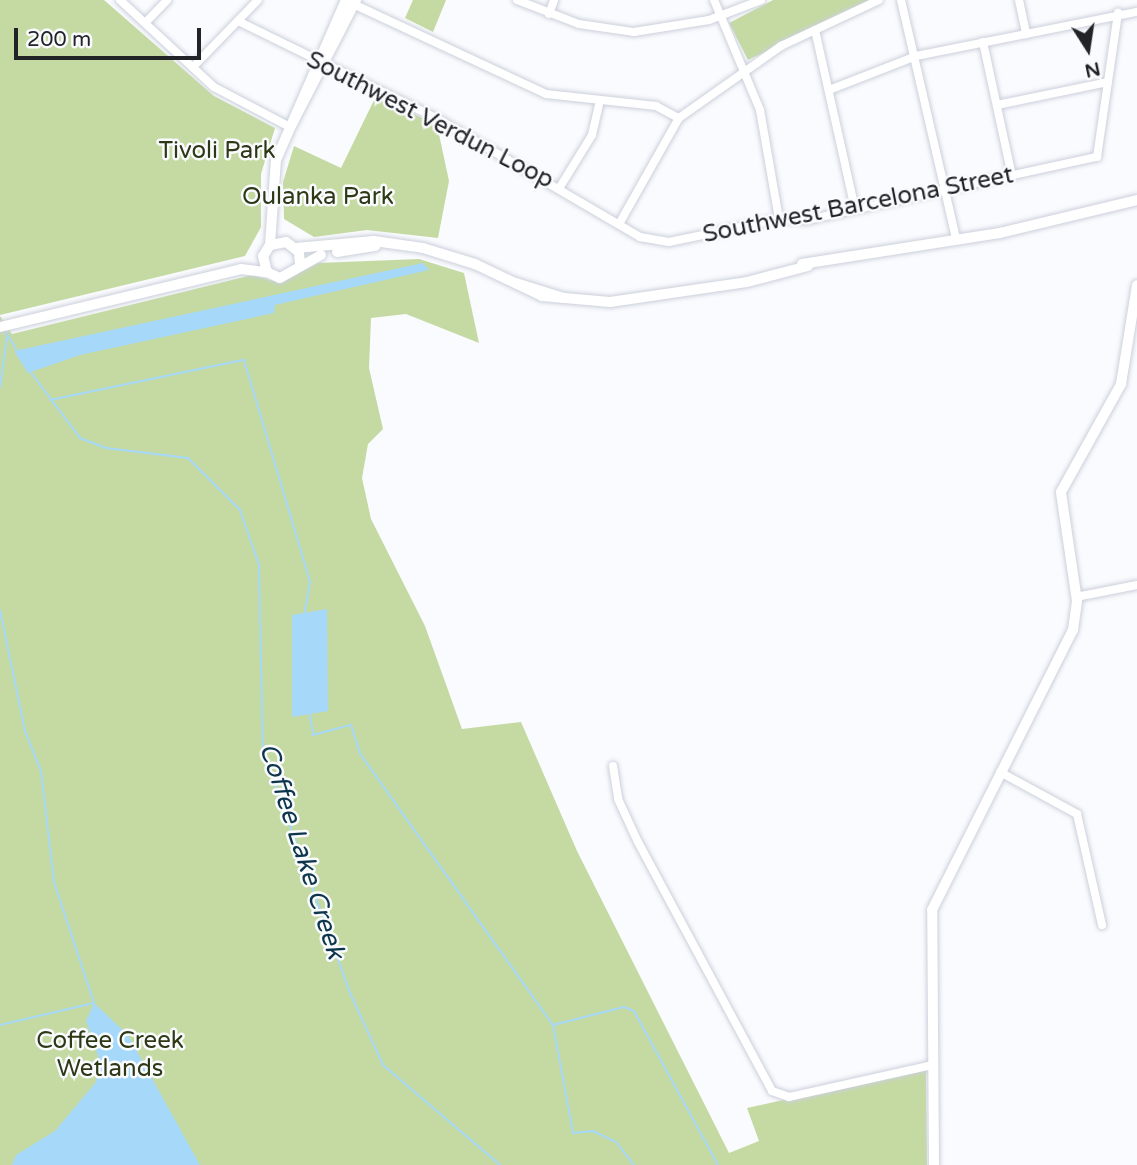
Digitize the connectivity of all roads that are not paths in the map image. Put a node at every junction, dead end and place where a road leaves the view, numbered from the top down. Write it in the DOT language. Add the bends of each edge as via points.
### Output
graph roads {
  1 [pos="120,0"];
  2 [pos="166,0"];
  3 [pos="258,0"];
  4 [pos="517,0"];
  5 [pos="554,0"];
  6 [pos="714,0"];
  7 [pos="761,0"];
  8 [pos="879,0"];
  9 [pos="901,0"];
  10 [pos="1019,0"];
  11 [pos="349,1"];
  12 [pos="1137,12"];
  13 [pos="1118,13"];
  14 [pos="549,14"];
  15 [pos="721,18"];
  16 [pos="147,21"];
  17 [pos="237,21"];
  18 [pos="815,30"];
  19 [pos="1026,34"];
  20 [pos="983,42"];
  21 [pos="916,57"];
  22 [pos="321,63"];
  23 [pos="193,67"];
  24 [pos="743,74"];
  25 [pos="1108,82"];
  26 [pos="829,90"];
  27 [pos="599,105"];
  28 [pos="997,105"];
  29 [pos="679,118"];
  30 [pos="291,126"];
  31 [pos="1012,176"];
  32 [pos="944,186"];
  33 [pos="559,187"];
  34 [pos="1137,200"];
  35 [pos="855,209"];
  36 [pos="779,219"];
  37 [pos="274,222"];
  38 [pos="619,224"];
  39 [pos="956,239"];
  40 [pos="380,244"];
  41 [pos="270,245"];
  42 [pos="291,245"];
  43 [pos="263,256"];
  44 [pos="300,264"];
  45 [pos="241,269"];
  46 [pos="267,272"];
  47 [pos="1137,285"];
  48 [pos="0,327"];
  49 [pos="1137,584"];
  50 [pos="1076,597"];
  51 [pos="613,766"];
  52 [pos="1000,772"];
  53 [pos="1102,925"];
  54 [pos="932,1065"];
  55 [pos="934,1165"];
  1 -- 16 [label="street"];
  2 -- 16 [label="street"];
  3 -- 17 [label="street"];
  4 -- 14 [label="street"];
  5 -- 14 [label="street"];
  6 -- 15 [label="street"];
  7 -- 15 [label="street"];
  8 -- 18 [label="street"];
  9 -- 21 [label="street"];
  10 -- 19 [label="street"];
  11 -- 22 [label="street"];
  11 -- 27 [label="street" via="523,86"];
  12 -- 13 [label="street"];
  13 -- 19 [label="street"];
  13 -- 25 [label="street"];
  14 -- 15 [label="street" via="634,32"];
  15 -- 24 [label="street"];
  16 -- 23 [label="street"];
  17 -- 22 [label="street, Southwest Verdun Loop"];
  17 -- 23 [label="street"];
  18 -- 24 [label="street"];
  18 -- 26 [label="street"];
  19 -- 20 [label="street"];
  20 -- 21 [label="street"];
  20 -- 28 [label="street"];
  21 -- 26 [label="street"];
  21 -- 32 [label="street"];
  22 -- 30 [label="street"];
  22 -- 33 [label="street, Southwest Verdun Loop"];
  23 -- 30 [label="street" via="214,87"];
  24 -- 29 [label="street"];
  24 -- 36 [label="street" via="760,110"];
  25 -- 28 [label="street"];
  25 -- 31 [label="street, Southwest Barcelona Street" via="1099,155"];
  26 -- 35 [label="street"];
  27 -- 29 [label="street" via="656,106"];
  27 -- 33 [label="street" via="592,135"];
  28 -- 31 [label="street"];
  29 -- 38 [label="street"];
  30 -- 37 [label="street" via="273,170"];
  31 -- 32 [label="street, Southwest Barcelona Street"];
  32 -- 35 [label="street, Southwest Barcelona Street"];
  32 -- 39 [label="street"];
  33 -- 38 [label="street, Southwest Verdun Loop"];
  34 -- 39 [label="main road"];
  35 -- 36 [label="street, Southwest Barcelona Street"];
  36 -- 38 [label="street, Southwest Barcelona Street" via="669,242 640,237"];
  37 -- 41 [label="street"];
  37 -- 42 [label="street"];
  39 -- 40 [label="main road" via="639,301 542,296 446,254"];
  40 -- 42 [label="main road"];
  40 -- 44 [label="main road"];
  41 -- 42 [label="main road"];
  41 -- 43 [label="main road"];
  42 -- 44 [label="main road"];
  43 -- 45 [label="main road"];
  43 -- 46 [label="main road"];
  44 -- 46 [label="main road" via="289,277"];
  45 -- 46 [label="main road"];
  45 -- 48 [label="main road" via="57,309"];
  47 -- 50 [label="main road" via="1121,384 1062,488"];
  49 -- 50 [label="street"];
  50 -- 52 [label="main road" via="1071,634"];
  51 -- 54 [label="street" via="618,799 638,842 772,1091 789,1097"];
  52 -- 53 [label="street" via="1074,810"];
  52 -- 54 [label="main road" via="934,904"];
  54 -- 55 [label="main road"];
}
